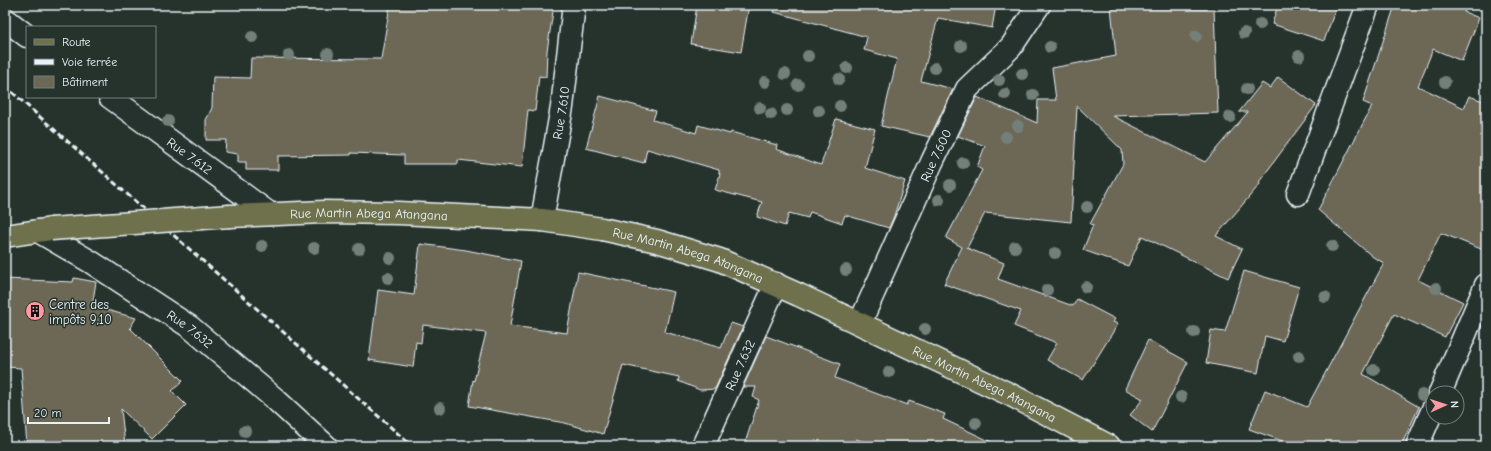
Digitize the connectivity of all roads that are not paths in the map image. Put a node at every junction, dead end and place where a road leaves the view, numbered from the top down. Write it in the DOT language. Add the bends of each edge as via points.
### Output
graph roads {
  1 [pos="574,5"];
  2 [pos="1038,5"];
  3 [pos="1368,5"];
  4 [pos="5,19"];
  5 [pos="26,35"];
  6 [pos="111,98"];
  7 [pos="1298,194"];
  8 [pos="270,214"];
  9 [pos="542,220"];
  10 [pos="45,230"];
  11 [pos="5,236"];
  12 [pos="776,284"];
  13 [pos="1486,285"];
  14 [pos="860,323"];
  15 [pos="1443,385"];
  16 [pos="1426,425"];
  17 [pos="326,446"];
  18 [pos="703,446"];
  19 [pos="1109,446"];
  20 [pos="1417,446"];
  1 -- 9 [label="street, Rue 7.610" via="562,107"];
  2 -- 14 [label="street, Rue 7.600" via="1010,47 967,89"];
  3 -- 7 [label="street"];
  4 -- 5 [label="street"];
  6 -- 8 [label="street, Rue 7.612"];
  8 -- 9 [label="main road, Rue Martin Abega Atangana" via="399,213"];
  8 -- 10 [label="main road, Rue Martin Abega Atangana, bridge"];
  9 -- 12 [label="main road, Rue Martin Abega Atangana" via="658,241 720,260"];
  10 -- 11 [label="main road, Rue Martin Abega Atangana"];
  10 -- 17 [label="street, Rue 7.632" via="190,327"];
  12 -- 14 [label="main road, Rue Martin Abega Atangana"];
  12 -- 18 [label="street, Rue 7.632"];
  13 -- 15 [label="street"];
  14 -- 19 [label="main road, Rue Martin Abega Atangana"];
  16 -- 20 [label="street"];
}
